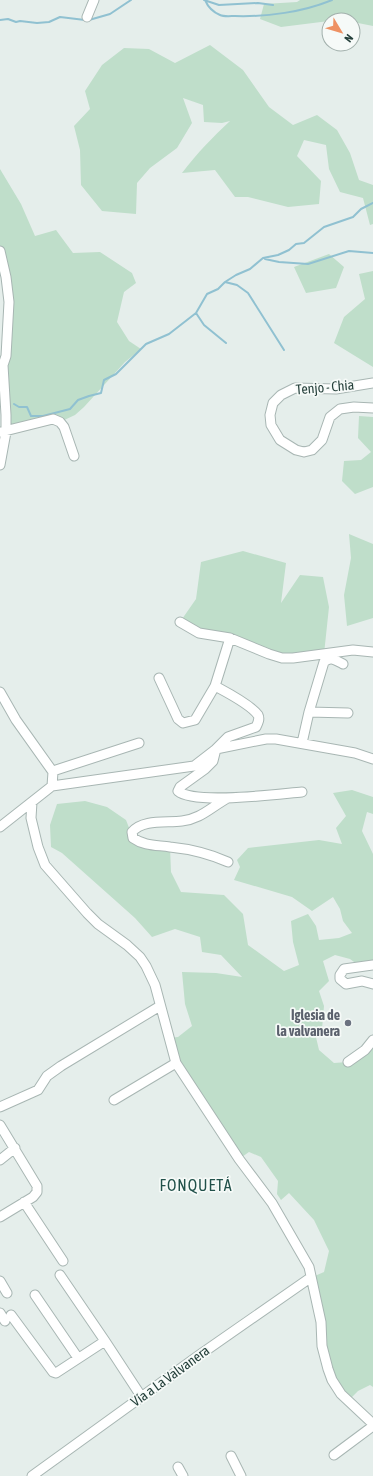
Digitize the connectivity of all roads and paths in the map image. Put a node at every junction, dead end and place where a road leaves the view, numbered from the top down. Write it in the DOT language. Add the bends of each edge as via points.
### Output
graph roads {
  1 [pos="94,0"];
  2 [pos="87,17"];
  3 [pos="0,251"];
  4 [pos="4,292"];
  5 [pos="2,366"];
  6 [pos="373,383"];
  7 [pos="373,408"];
  8 [pos="3,414"];
  9 [pos="3,432"];
  10 [pos="74,456"];
  11 [pos="0,464"];
  12 [pos="180,622"];
  13 [pos="230,638"];
  14 [pos="373,652"];
  15 [pos="343,664"];
  16 [pos="159,678"];
  17 [pos="215,686"];
  18 [pos="0,692"];
  19 [pos="308,712"];
  20 [pos="348,713"];
  21 [pos="139,743"];
  22 [pos="302,743"];
  23 [pos="216,749"];
  24 [pos="373,759"];
  25 [pos="53,772"];
  26 [pos="52,786"];
  27 [pos="302,792"];
  28 [pos="230,797"];
  29 [pos="32,802"];
  30 [pos="22,810"];
  31 [pos="31,818"];
  32 [pos="0,827"];
  33 [pos="228,862"];
  34 [pos="373,965"];
  35 [pos="373,984"];
  36 [pos="160,1006"];
  37 [pos="373,1040"];
  38 [pos="348,1062"];
  39 [pos="176,1064"];
  40 [pos="114,1100"];
  41 [pos="0,1107"];
  42 [pos="0,1124"];
  43 [pos="15,1148"];
  44 [pos="0,1160"];
  45 [pos="24,1202"];
  46 [pos="0,1217"];
  47 [pos="63,1261"];
  48 [pos="60,1275"];
  49 [pos="310,1278"];
  50 [pos="0,1281"];
  51 [pos="7,1293"];
  52 [pos="36,1295"];
  53 [pos="5,1316"];
  54 [pos="105,1341"];
  55 [pos="78,1358"];
  56 [pos="141,1396"];
  57 [pos="373,1425"];
  58 [pos="334,1455"];
  59 [pos="231,1456"];
  60 [pos="178,1467"];
  61 [pos="32,1476"];
  62 [pos="184,1476"];
  63 [pos="241,1476"];
  1 -- 2 [label="street"];
  3 -- 4 [label="street" via="6,277"];
  4 -- 5 [label="street" via="8,323 6,356"];
  5 -- 8 [label="street"];
  6 -- 7 [label="street, Tenjo - Chia" via="336,389 295,388 281,395 274,403 270,414 271,425 280,440 304,452 312,450 322,440 330,417 340,409"];
  8 -- 9 [label="street"];
  9 -- 10 [label="street" via="53,419 64,427"];
  9 -- 11 [label="street"];
  12 -- 13 [label="street" via="199,632"];
  13 -- 14 [label="street" via="282,658 353,650"];
  13 -- 17 [label="street"];
  15 -- 19 [label="street" via="332,658 324,662"];
  16 -- 17 [label="street" via="178,719 183,723 195,720"];
  17 -- 23 [label="street" via="244,703 259,720 256,727 228,737"];
  18 -- 25 [label="street" via="16,720"];
  19 -- 20 [label="street"];
  19 -- 22 [label="street"];
  21 -- 25 [label="street"];
  22 -- 23 [label="street" via="266,739"];
  22 -- 24 [label="street"];
  23 -- 26 [label="street" via="194,766"];
  23 -- 28 [label="street" via="212,761 205,770 178,791 185,796"];
  25 -- 26 [label="street"];
  26 -- 29 [label="street"];
  27 -- 28 [label="street"];
  28 -- 33 [label="street" via="196,819 152,823 136,828 132,832 133,838 152,846 202,852"];
  29 -- 30 [label="street"];
  29 -- 31 [label="street"];
  30 -- 31 [label="street"];
  30 -- 32 [label="street"];
  31 -- 36 [label="street" via="45,865 87,914 140,957 155,985"];
  34 -- 35 [label="street" via="344,969 340,979 346,984 362,981"];
  36 -- 39 [label="street"];
  36 -- 41 [label="street" via="52,1073 38,1090"];
  37 -- 38 [label="street"];
  39 -- 40 [label="street"];
  39 -- 49 [label="street" via="239,1159 272,1202 308,1267"];
  42 -- 43 [label="street"];
  43 -- 44 [label="street"];
  43 -- 45 [label="street" via="37,1186 37,1192 33,1197"];
  45 -- 46 [label="street"];
  45 -- 47 [label="street"];
  48 -- 54 [label="street"];
  49 -- 56 [label="street, Vía a La Valvanera"];
  49 -- 57 [label="street" via="322,1322 322,1346 332,1380 341,1394"];
  50 -- 51 [label="street"];
  52 -- 55 [label="street"];
  53 -- 55 [label="street" via="53,1372 59,1372"];
  54 -- 55 [label="street"];
  54 -- 56 [label="street"];
  56 -- 61 [label="street, Vía a La Valvanera"];
  57 -- 58 [label="street"];
  59 -- 63 [label="street"];
  60 -- 62 [label="street"];
}
